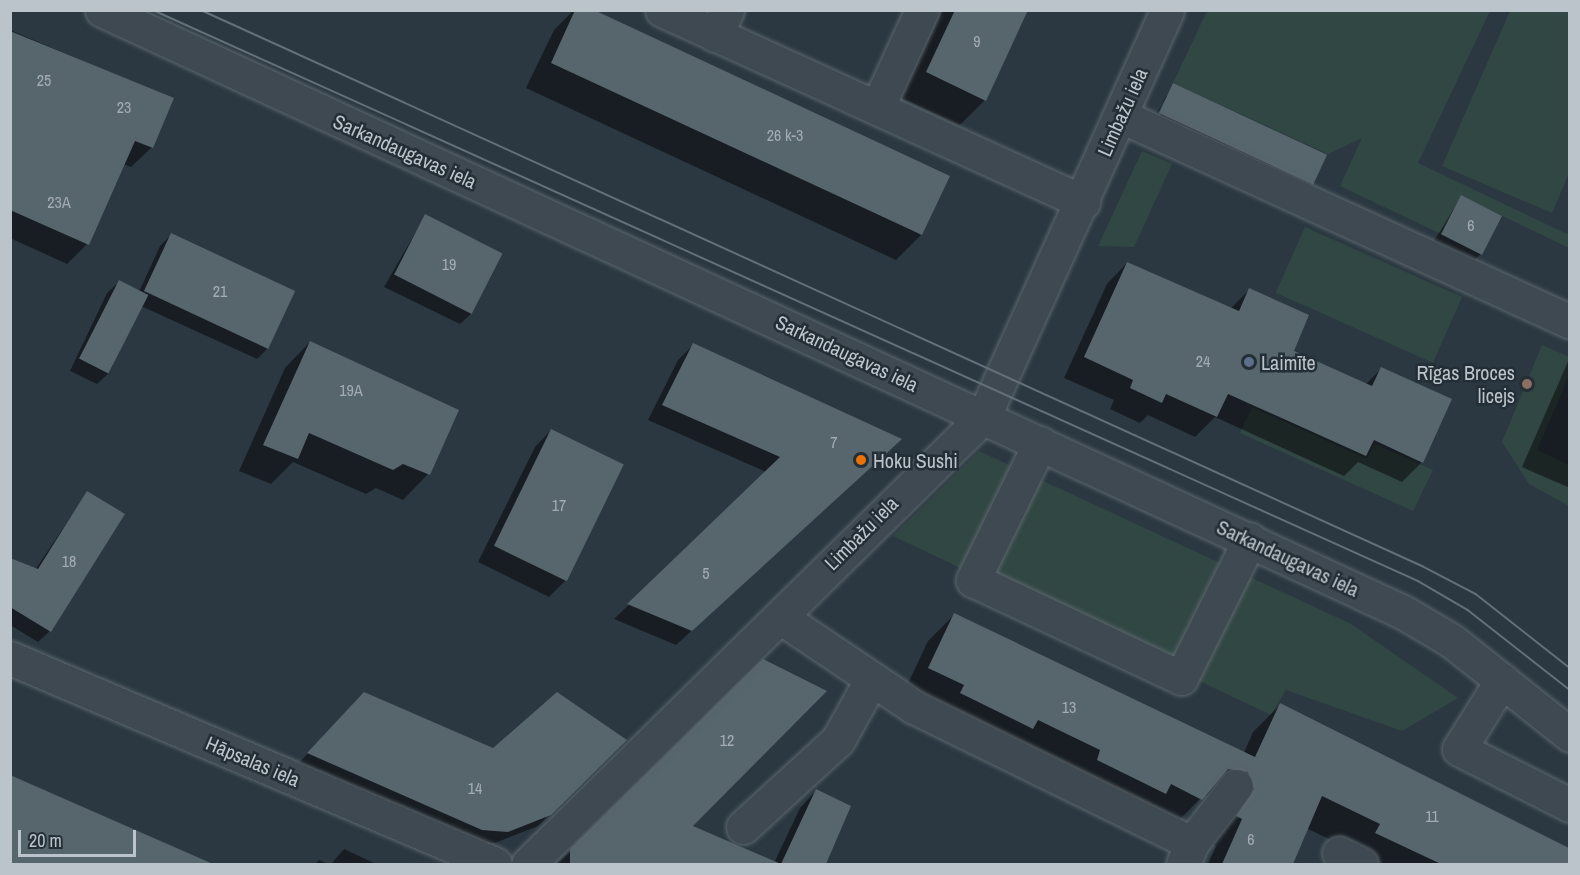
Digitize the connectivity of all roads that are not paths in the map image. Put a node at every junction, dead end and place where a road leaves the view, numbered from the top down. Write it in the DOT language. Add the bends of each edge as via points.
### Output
graph roads {
  1 [pos="102,10"];
  2 [pos="662,10"];
  3 [pos="922,10"];
  4 [pos="1167,10"];
  5 [pos="721,23"];
  6 [pos="877,108"];
  7 [pos="1121,116"];
  8 [pos="1083,202"];
  9 [pos="1569,322"];
  10 [pos="984,416"];
  11 [pos="1040,443"];
  12 [pos="1250,539"];
  13 [pos="792,625"];
  14 [pos="10,658"];
  15 [pos="1502,680"];
  16 [pos="870,682"];
  17 [pos="1569,735"];
  18 [pos="1236,786"];
  19 [pos="1569,805"];
  20 [pos="743,827"];
  21 [pos="1188,854"];
  22 [pos="495,864"];
  23 [pos="528,864"];
  1 -- 10 [label="street, Sarkandaugavas iela"];
  2 -- 5 [label="street"];
  3 -- 6 [label="street"];
  4 -- 7 [label="street, Limbažu iela"];
  5 -- 6 [label="street"];
  6 -- 8 [label="street"];
  7 -- 8 [label="street, Limbažu iela"];
  7 -- 9 [label="street"];
  8 -- 10 [label="street, Limbažu iela"];
  10 -- 11 [label="street, Sarkandaugavas iela"];
  10 -- 23 [label="street, Limbažu iela"];
  11 -- 12 [label="street, Sarkandaugavas iela"];
  11 -- 12 [label="street" via="974,580 1181,678"];
  12 -- 15 [label="street, Sarkandaugavas iela" via="1403,612"];
  13 -- 16 [label="street"];
  14 -- 22 [label="street, Hāpsalas iela"];
  15 -- 17 [label="street, Sarkandaugavas iela"];
  15 -- 19 [label="street" via="1459,749"];
  16 -- 20 [label="street" via="838,740"];
  16 -- 21 [label="street"];
  18 -- 21 [label="street"];
}
